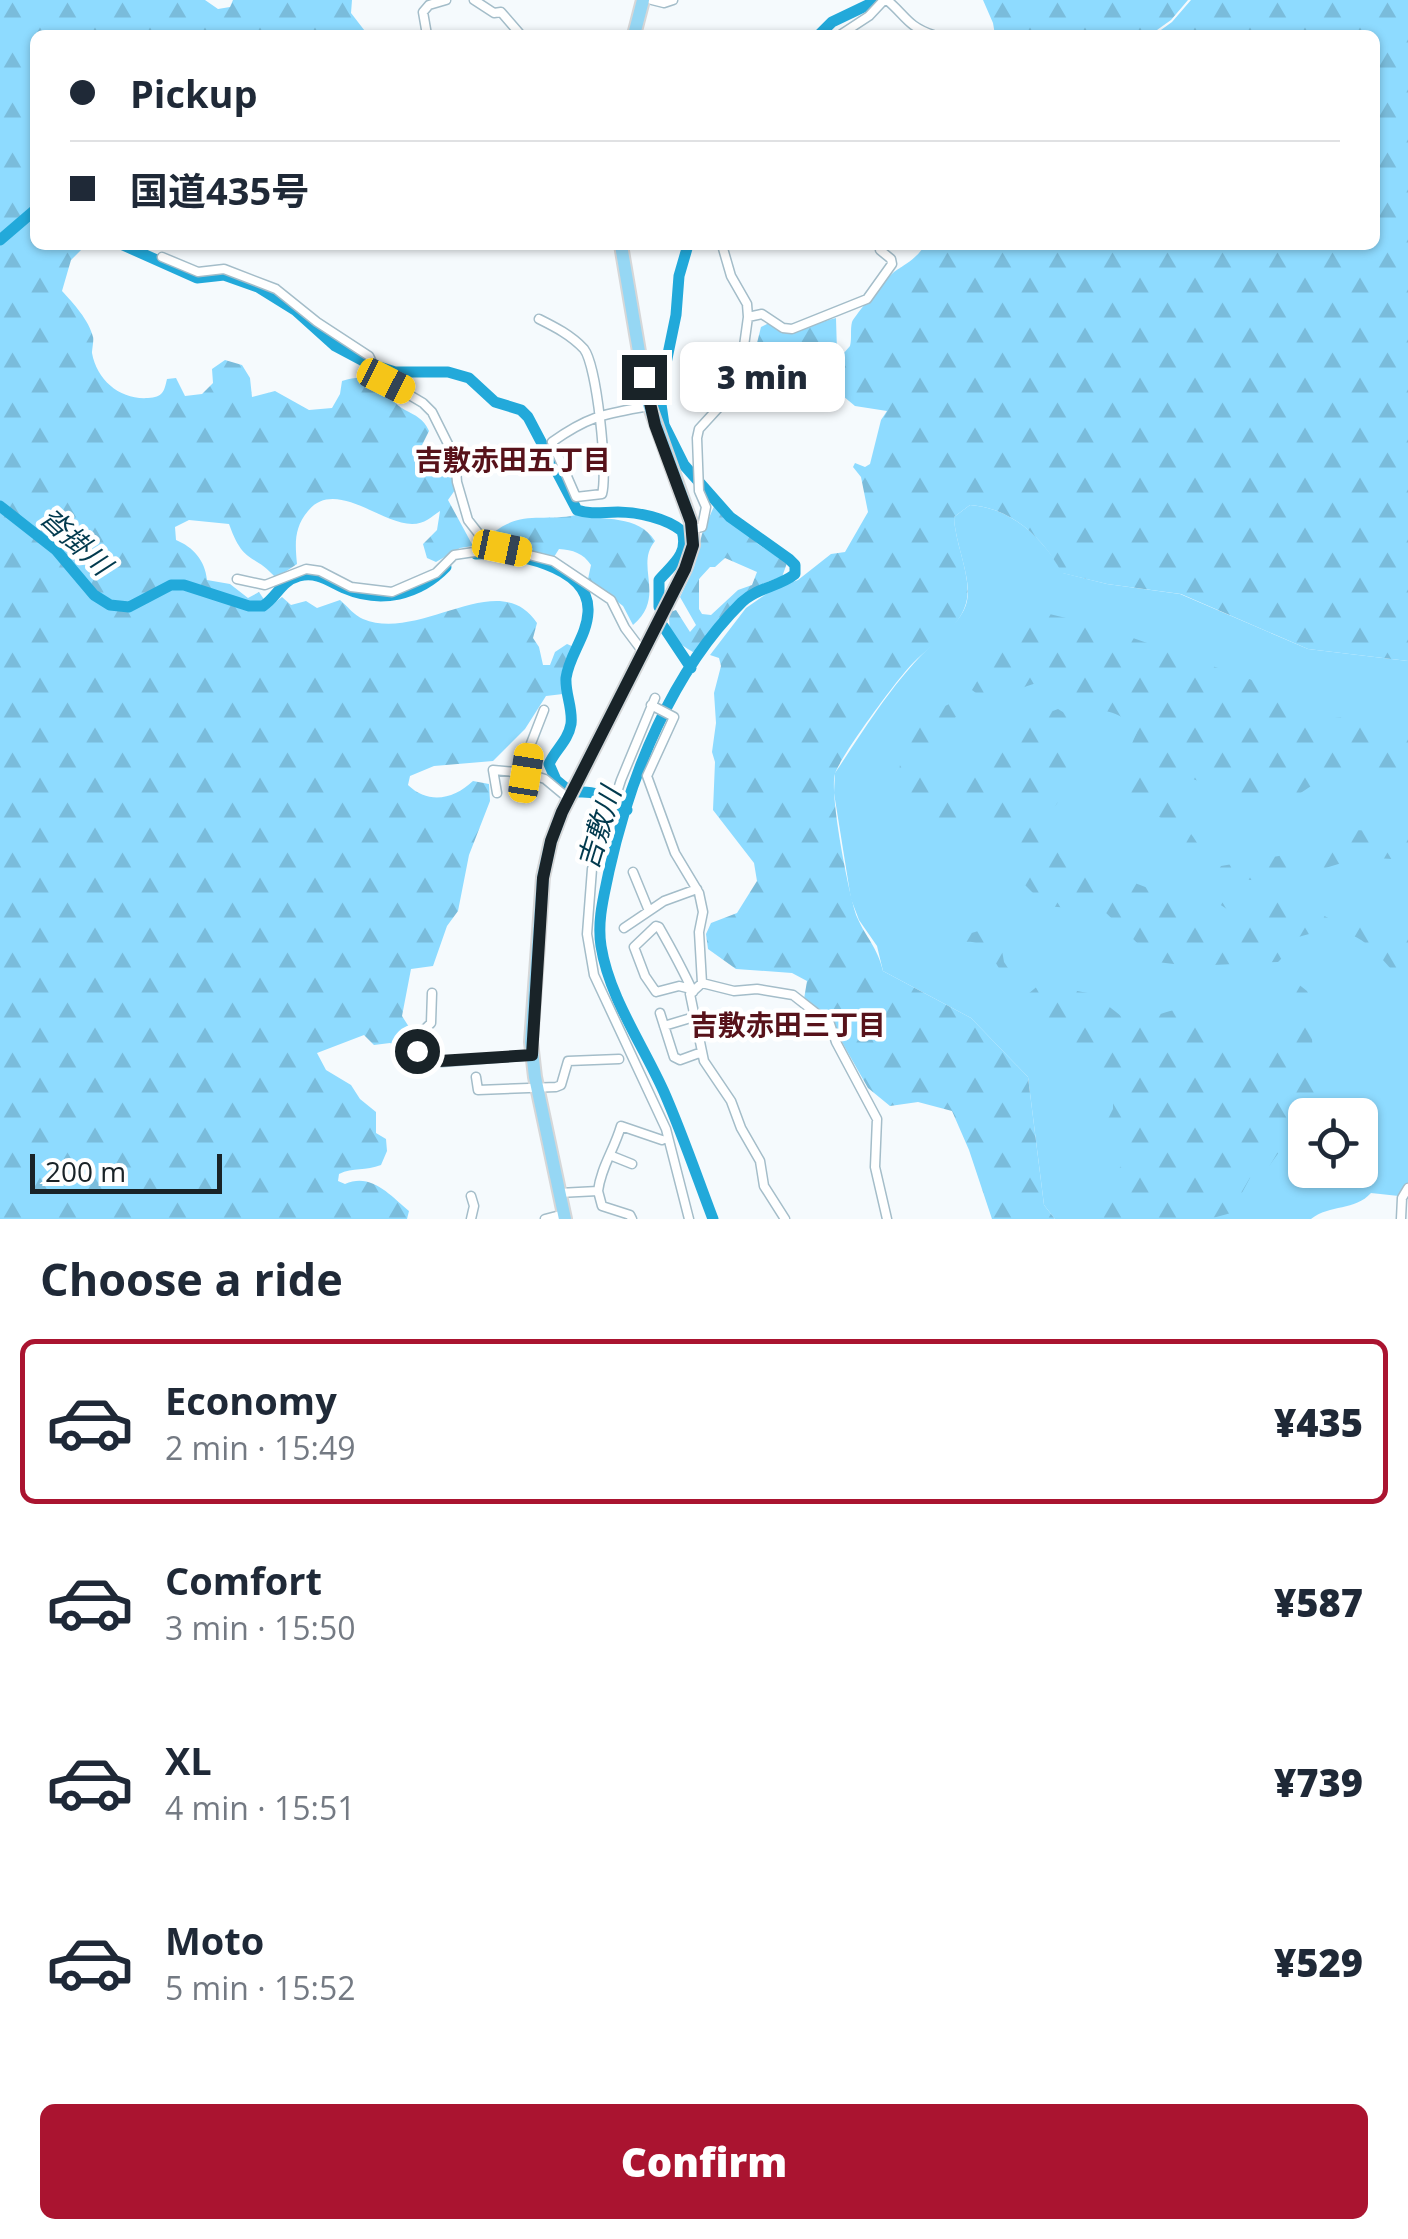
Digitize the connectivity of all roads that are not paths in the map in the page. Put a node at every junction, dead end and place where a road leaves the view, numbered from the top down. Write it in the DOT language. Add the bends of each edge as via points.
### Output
graph roads {
  1 [pos="446,0"];
  2 [pos="474,0"];
  3 [pos="500,0"];
  4 [pos="642,0"];
  5 [pos="652,0"];
  6 [pos="672,0"];
  7 [pos="886,0"];
  8 [pos="501,12"];
  9 [pos="426,30"];
  10 [pos="517,30"];
  11 [pos="635,30"];
  12 [pos="848,30"];
  13 [pos="923,30"];
  14 [pos="622,250"];
  15 [pos="723,250"];
  16 [pos="880,250"];
  17 [pos="162,257"];
  18 [pos="748,317"];
  19 [pos="539,319"];
  20 [pos="649,406"];
  21 [pos="599,416"];
  22 [pos="693,530"];
  23 [pos="489,547"];
  24 [pos="237,579"];
  25 [pos="643,652"];
  26 [pos="544,710"];
  27 [pos="526,773"];
  28 [pos="496,793"];
  29 [pos="569,799"];
  30 [pos="633,872"];
  31 [pos="696,890"];
  32 [pos="648,912"];
  33 [pos="624,928"];
  34 [pos="702,984"];
  35 [pos="692,990"];
  36 [pos="432,993"];
  37 [pos="660,1013"];
  38 [pos="694,1017"];
  39 [pos="664,1026"];
  40 [pos="702,1052"];
  41 [pos="532,1055"];
  42 [pos="619,1058"];
  43 [pos="476,1078"];
  44 [pos="537,1089"];
  45 [pos="656,1140"];
  46 [pos="612,1156"];
  47 [pos="632,1164"];
  48 [pos="1408,1188"];
  49 [pos="598,1191"];
  50 [pos="559,1193"];
  51 [pos="470,1196"];
  52 [pos="564,1216"];
  53 [pos="471,1219"];
  54 [pos="545,1219"];
  55 [pos="632,1219"];
  56 [pos="688,1219"];
  57 [pos="785,1219"];
  58 [pos="887,1219"];
  59 [pos="1401,1219"];
  1 -- 9 [label="street" via="423,12"];
  2 -- 8 [label="street"];
  3 -- 8 [label="street"];
  4 -- 11 [label="highway"];
  5 -- 6 [label="street"];
  7 -- 12 [label="street"];
  7 -- 13 [label="street"];
  8 -- 10 [label="street"];
  14 -- 20 [label="highway"];
  15 -- 18 [label="street"];
  16 -- 18 [label="street" via="892,264 868,298 792,330 762,314"];
  17 -- 23 [label="street" via="198,272 224,269 276,288 370,360 379,377 432,412 456,458 468,520"];
  18 -- 22 [label="street" via="736,384 700,428 698,485 706,517"];
  19 -- 21 [label="street" via="585,350"];
  20 -- 21 [label="street"];
  20 -- 22 [label="highway"];
  21 -- 21 [label="street" via="604,490 580,498 552,442"];
  22 -- 25 [label="highway" via="685,569"];
  23 -- 24 [label="street" via="454,554 436,573 392,592 351,587 320,570 265,585"];
  23 -- 25 [label="street" via="552,561 606,596"];
  25 -- 29 [label="highway"];
  26 -- 27 [label="street"];
  27 -- 28 [label="street" via="493,770"];
  27 -- 29 [label="street" via="544,778"];
  29 -- 41 [label="highway" via="543,878"];
  30 -- 32 [label="street"];
  31 -- 32 [label="street"];
  31 -- 34 [label="street" via="703,912"];
  31 -- 56 [label="street" via="647,776 674,717 654,704 588,883 588,953 666,1129"];
  32 -- 33 [label="street"];
  34 -- 35 [label="street"];
  34 -- 58 [label="street" via="793,995 830,1024 878,1119 875,1167"];
  35 -- 35 [label="street" via="659,927 656,926 634,948 644,976 656,992"];
  35 -- 38 [label="street"];
  36 -- 41 [label="street" via="431,1023 418,1036 419,1060"];
  37 -- 39 [label="street"];
  38 -- 39 [label="street"];
  38 -- 40 [label="street"];
  39 -- 40 [label="street" via="674,1058"];
  40 -- 57 [label="street"];
  41 -- 44 [label="highway"];
  42 -- 44 [label="street" via="568,1061 560,1085"];
  43 -- 44 [label="street" via="478,1090"];
  44 -- 50 [label="highway"];
  45 -- 46 [label="street" via="622,1123"];
  46 -- 47 [label="street"];
  46 -- 49 [label="street"];
  48 -- 59 [label="street"];
  49 -- 50 [label="street"];
  49 -- 55 [label="street" via="602,1206"];
  50 -- 52 [label="highway"];
  51 -- 53 [label="street"];
  52 -- 54 [label="street"];
}
